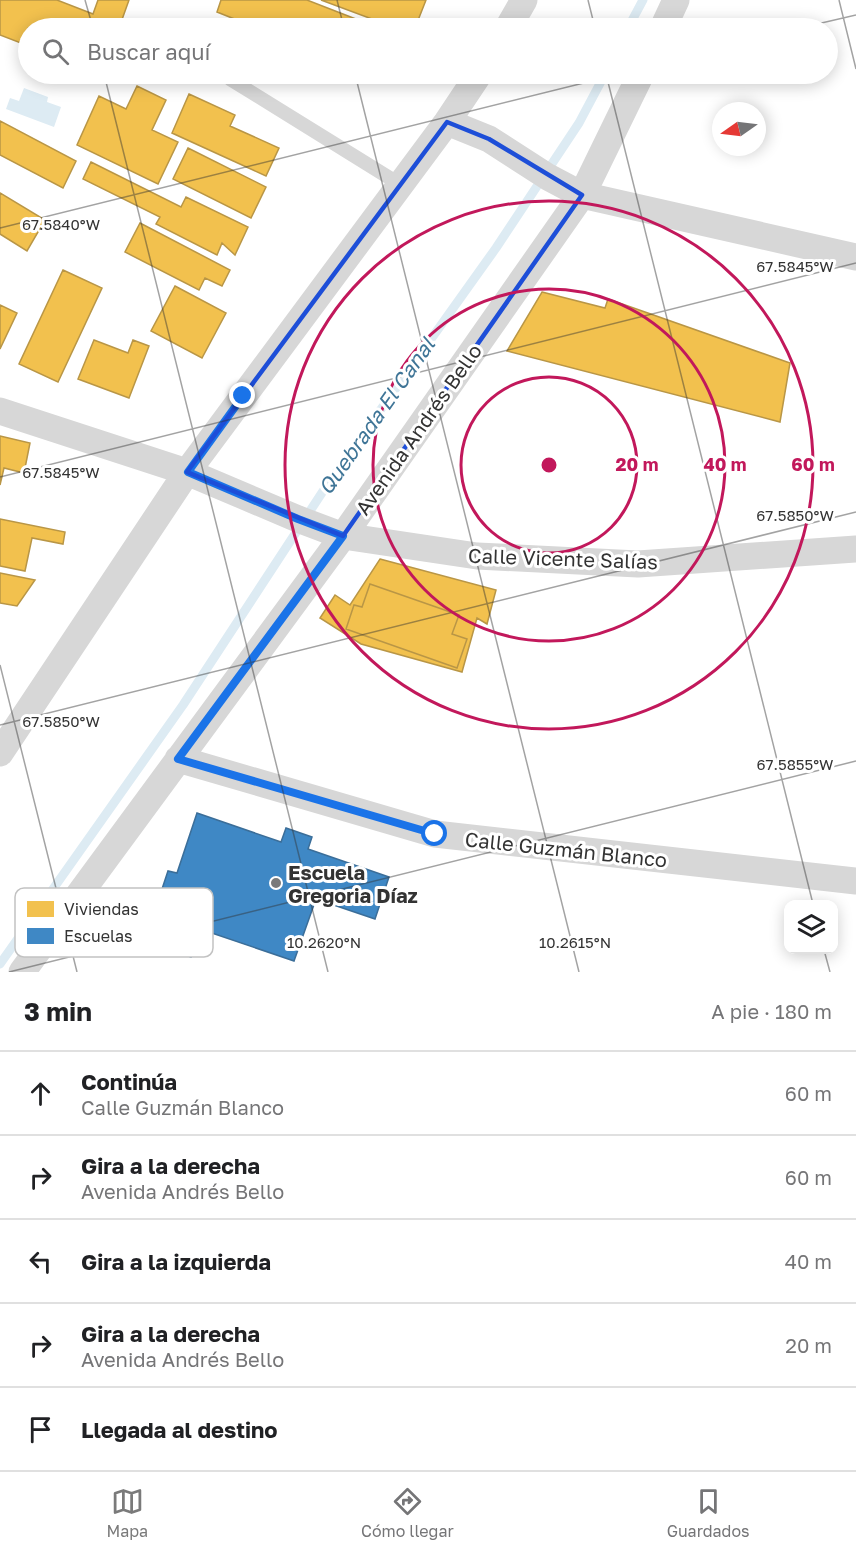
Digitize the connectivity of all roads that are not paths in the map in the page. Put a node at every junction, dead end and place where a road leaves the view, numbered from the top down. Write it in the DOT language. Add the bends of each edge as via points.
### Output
graph roads {
  1 [pos="524,0"];
  2 [pos="676,0"];
  3 [pos="514,18"];
  4 [pos="668,18"];
  5 [pos="238,84"];
  6 [pos="472,84"];
  7 [pos="636,84"];
  8 [pos="447,123"];
  9 [pos="401,185"];
  10 [pos="582,195"];
  11 [pos="856,257"];
  12 [pos="0,411"];
  13 [pos="188,472"];
  14 [pos="343,536"];
  15 [pos="856,549"];
  16 [pos="0,753"];
  17 [pos="178,759"];
  18 [pos="856,881"];
  19 [pos="84,888"];
  20 [pos="33,957"];
  21 [pos="22,972"];
  1 -- 3 [label="street"];
  2 -- 4 [label="street"];
  5 -- 9 [label="lane"];
  6 -- 8 [label="street"];
  7 -- 10 [label="street, Avenida Andrés Bello"];
  8 -- 9 [label="street"];
  8 -- 10 [label="street" via="489,139"];
  9 -- 13 [label="street"];
  10 -- 11 [label="street"];
  10 -- 14 [label="street, Avenida Andrés Bello"];
  12 -- 13 [label="street, Calle Vicente Salías"];
  13 -- 14 [label="street, Calle Vicente Salías"];
  13 -- 16 [label="street"];
  14 -- 15 [label="street, Calle Vicente Salías" via="477,556 638,564"];
  14 -- 17 [label="street, Avenida Andrés Bello"];
  17 -- 18 [label="street, Calle Guzmán Blanco" via="435,834"];
  17 -- 19 [label="street, Avenida Andrés Bello"];
  20 -- 21 [label="street, Avenida Andrés Bello"];
}
